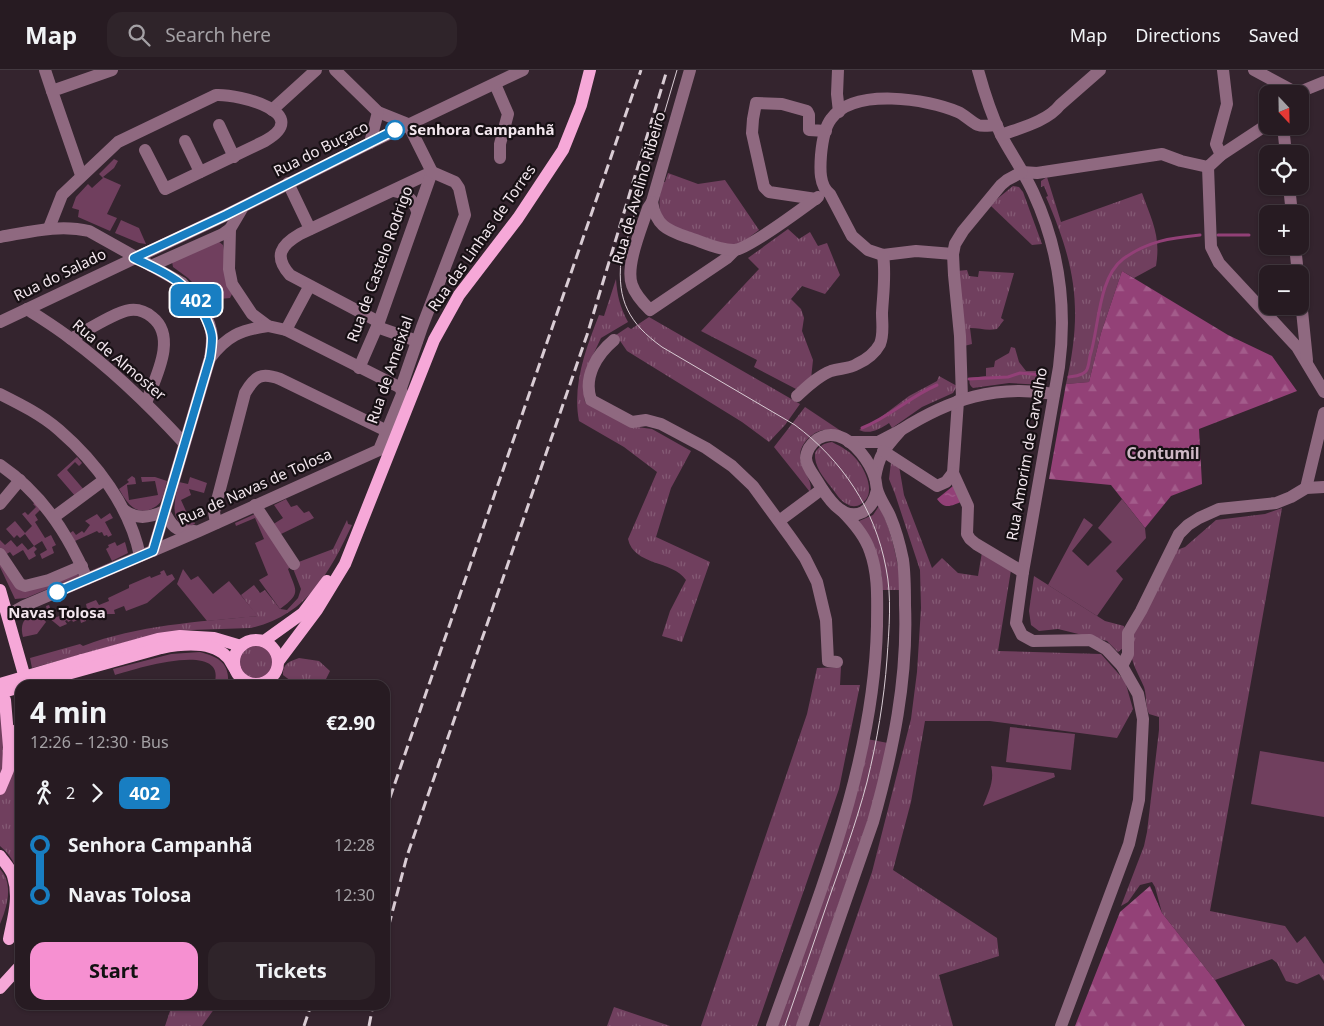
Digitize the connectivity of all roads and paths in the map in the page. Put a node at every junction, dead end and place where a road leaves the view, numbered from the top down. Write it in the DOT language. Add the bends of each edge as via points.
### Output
graph roads {
  1 [pos="45,70"];
  2 [pos="112,70"];
  3 [pos="316,70"];
  4 [pos="335,70"];
  5 [pos="523,70"];
  6 [pos="690,70"];
  7 [pos="838,70"];
  8 [pos="978,70"];
  9 [pos="1100,70"];
  10 [pos="1223,70"];
  11 [pos="1254,70"];
  12 [pos="588,73"];
  13 [pos="1324,82"];
  14 [pos="495,84"];
  15 [pos="1282,85"];
  16 [pos="1309,88"];
  17 [pos="52,91"];
  18 [pos="272,110"];
  19 [pos="378,112"];
  20 [pos="839,112"];
  21 [pos="408,124"];
  22 [pos="219,125"];
  23 [pos="999,130"];
  24 [pos="1259,130"];
  25 [pos="826,131"];
  26 [pos="185,141"];
  27 [pos="370,143"];
  28 [pos="145,150"];
  29 [pos="1221,155"];
  30 [pos="234,156"];
  31 [pos="500,158"];
  32 [pos="1208,167"];
  33 [pos="200,172"];
  34 [pos="432,172"];
  35 [pos="1022,172"];
  36 [pos="81,175"];
  37 [pos="288,183"];
  38 [pos="394,191"];
  39 [pos="821,195"];
  40 [pos="652,202"];
  41 [pos="243,207"];
  42 [pos="417,211"];
  43 [pos="49,228"];
  44 [pos="230,229"];
  45 [pos="310,229"];
  46 [pos="0,237"];
  47 [pos="735,250"];
  48 [pos="953,254"];
  49 [pos="883,255"];
  50 [pos="134,258"];
  51 [pos="151,266"];
  52 [pos="309,287"];
  53 [pos="27,309"];
  54 [pos="1303,315"];
  55 [pos="0,322"];
  56 [pos="378,324"];
  57 [pos="268,326"];
  58 [pos="286,330"];
  59 [pos="71,339"];
  60 [pos="614,340"];
  61 [pos="417,341"];
  62 [pos="210,358"];
  63 [pos="1308,362"];
  64 [pos="359,368"];
  65 [pos="401,388"];
  66 [pos="1324,392"];
  67 [pos="1054,394"];
  68 [pos="1,396"];
  69 [pos="797,396"];
  70 [pos="960,400"];
  71 [pos="146,402"];
  72 [pos="1324,413"];
  73 [pos="901,430"];
  74 [pos="387,431"];
  75 [pos="849,442"];
  76 [pos="184,443"];
  77 [pos="379,450"];
  78 [pos="883,451"];
  79 [pos="0,465"];
  80 [pos="953,473"];
  81 [pos="18,479"];
  82 [pos="104,480"];
  83 [pos="876,484"];
  84 [pos="1324,487"];
  85 [pos="1306,488"];
  86 [pos="822,489"];
  87 [pos="0,497"];
  88 [pos="0,504"];
  89 [pos="255,505"];
  90 [pos="124,510"];
  91 [pos="164,511"];
  92 [pos="842,512"];
  93 [pos="54,516"];
  94 [pos="779,521"];
  95 [pos="216,523"];
  96 [pos="198,531"];
  97 [pos="355,536"];
  98 [pos="153,551"];
  99 [pos="0,554"];
  100 [pos="140,556"];
  101 [pos="294,564"];
  102 [pos="82,566"];
  103 [pos="1023,572"];
  104 [pos="87,579"];
  105 [pos="0,590"];
  106 [pos="8,615"];
  107 [pos="264,641"];
  108 [pos="241,646"];
  109 [pos="278,662"];
  110 [pos="837,662"];
  111 [pos="84,665"];
  112 [pos="1122,666"];
  113 [pos="238,678"];
  114 [pos="26,680"];
  115 [pos="41,680"];
  116 [pos="267,680"];
  117 [pos="0,682"];
  118 [pos="15,690"];
  119 [pos="3,696"];
  120 [pos="15,737"];
  121 [pos="0,789"];
  122 [pos="0,856"];
  123 [pos="15,885"];
  124 [pos="15,912"];
  125 [pos="15,932"];
  126 [pos="9,939"];
  127 [pos="0,950"];
  128 [pos="15,972"];
  129 [pos="0,988"];
  130 [pos="772,1026"];
  131 [pos="802,1026"];
  132 [pos="1061,1026"];
  1 -- 17 [label="street"];
  2 -- 17 [label="street"];
  3 -- 18 [label="street"];
  4 -- 19 [label="street"];
  5 -- 14 [label="street, Rua do Buçaco"];
  6 -- 40 [label="street, Rua de Avelino Ribeiro"];
  7 -- 20 [label="street"];
  8 -- 23 [label="street, Rua Amorim de Carvalho"];
  9 -- 23 [label="street" via="1056,111 1041,119"];
  10 -- 29 [label="street" via="1227,104 1216,144"];
  11 -- 15 [label="street"];
  12 -- 97 [label="main road, Rua das Linhas de Torres" via="581,105 563,150 518,218 459,295 434,340"];
  13 -- 16 [label="street"];
  14 -- 21 [label="street, Rua do Buçaco"];
  14 -- 31 [label="street" via="508,114 500,144"];
  17 -- 36 [label="street"];
  18 -- 30 [label="street" via="280,116 280,131"];
  18 -- 36 [label="street" via="228,94 216,95 128,135"];
  19 -- 21 [label="street"];
  19 -- 27 [label="street"];
  20 -- 23 [label="street" via="864,101 920,101 958,112 979,125"];
  20 -- 25 [label="street" via="831,119"];
  21 -- 27 [label="street, Rua do Buçaco"];
  21 -- 34 [label="street"];
  22 -- 30 [label="street"];
  23 -- 35 [label="street, Rua Amorim de Carvalho"];
  24 -- 29 [label="street"];
  25 -- 39 [label="street" via="820,162"];
  25 -- 39 [label="street" via="809,130 807,111 782,104 756,103 752,133 764,187 769,192"];
  26 -- 33 [label="street"];
  27 -- 37 [label="street, Rua do Buçaco"];
  28 -- 33 [label="street" via="165,189"];
  29 -- 32 [label="street"];
  30 -- 33 [label="street"];
  32 -- 35 [label="street" via="1162,154 1037,173"];
  32 -- 63 [label="street" via="1211,247 1219,263"];
  34 -- 38 [label="street"];
  34 -- 42 [label="street, Rua de Castelo Rodrigo"];
  34 -- 61 [label="street, Rua de Ameixial" via="455,182 465,216"];
  35 -- 48 [label="street" via="1006,180 963,231"];
  35 -- 67 [label="street, Rua Amorim de Carvalho" via="1044,218 1060,283 1063,334"];
  36 -- 43 [label="street" via="62,195"];
  37 -- 41 [label="street, Rua do Buçaco"];
  37 -- 45 [label="street"];
  38 -- 42 [label="street" via="406,195"];
  38 -- 45 [label="street"];
  39 -- 47 [label="street" via="746,246"];
  39 -- 49 [label="street" via="830,194 852,236 868,250"];
  40 -- 47 [label="street" via="664,228"];
  40 -- 47 [label="street, Rua de Avelino Ribeiro" via="630,271 632,285 650,310"];
  41 -- 44 [label="street"];
  41 -- 50 [label="street, Rua do Buçaco"];
  42 -- 56 [label="street, Rua de Castelo Rodrigo"];
  43 -- 46 [label="street"];
  43 -- 50 [label="street" via="89,231"];
  44 -- 51 [label="street"];
  44 -- 57 [label="street" via="232,284 252,314"];
  45 -- 52 [label="street" via="288,241 280,257 290,275"];
  48 -- 49 [label="street" via="916,251"];
  48 -- 70 [label="street" via="961,349"];
  49 -- 69 [label="street" via="883,335 876,349 857,364 828,372"];
  50 -- 51 [label="street"];
  50 -- 53 [label="street, Rua do Salado"];
  51 -- 62 [label="street" via="182,283 202,308 212,337"];
  52 -- 56 [label="street"];
  52 -- 58 [label="street"];
  53 -- 55 [label="street, Rua do Salado"];
  53 -- 59 [label="street, Rua de Almoster"];
  54 -- 63 [label="street"];
  56 -- 61 [label="street"];
  56 -- 64 [label="street, Rua de Castelo Rodrigo"];
  57 -- 58 [label="street"];
  57 -- 62 [label="street" via="248,329 226,340"];
  58 -- 64 [label="street"];
  59 -- 71 [label="street, Rua de Almoster"];
  59 -- 71 [label="street" via="132,310 142,311 155,319 160,324 165,343"];
  60 -- 94 [label="street" via="603,349 591,372 588,390 591,400 632,422 646,420 661,424 706,448 732,466"];
  61 -- 65 [label="street, Rua de Ameixial"];
  62 -- 76 [label="street"];
  63 -- 66 [label="street"];
  64 -- 65 [label="street"];
  65 -- 74 [label="street, Rua de Ameixial" via="402,394"];
  67 -- 70 [label="street" via="1009,391"];
  67 -- 103 [label="street, Rua Amorim de Carvalho"];
  68 -- 82 [label="street" via="58,429"];
  70 -- 73 [label="street"];
  70 -- 80 [label="street"];
  71 -- 76 [label="street, Rua de Almoster"];
  72 -- 85 [label="street"];
  73 -- 75 [label="street" via="878,442"];
  73 -- 78 [label="street"];
  74 -- 77 [label="street, Rua de Ameixial"];
  74 -- 95 [label="street" via="280,379 261,375 252,381 245,393 214,512"];
  75 -- 83 [label="street" via="861,453"];
  75 -- 86 [label="street" via="841,437 822,436 808,450 809,468"];
  76 -- 91 [label="street"];
  77 -- 89 [label="street, Rua de Navas de Tolosa"];
  78 -- 80 [label="street" via="937,486 946,482"];
  78 -- 83 [label="street" via="878,460"];
  79 -- 81 [label="street"];
  80 -- 103 [label="street" via="968,506 967,534 970,540"];
  81 -- 87 [label="street"];
  81 -- 88 [label="street"];
  81 -- 93 [label="street"];
  82 -- 90 [label="street"];
  82 -- 93 [label="street"];
  83 -- 92 [label="street" via="875,500 867,509 851,515"];
  83 -- 131 [label="street" via="895,527 903,562 906,627 900,700 873,822"];
  84 -- 85 [label="street"];
  85 -- 112 [label="street" via="1276,503 1219,509 1188,525 1179,534 1128,633 1128,654"];
  86 -- 92 [label="street"];
  86 -- 94 [label="street"];
  89 -- 95 [label="street, Rua de Navas de Tolosa"];
  89 -- 101 [label="street"];
  90 -- 91 [label="street" via="136,517"];
  90 -- 100 [label="street" via="134,531"];
  91 -- 96 [label="street" via="177,530"];
  91 -- 98 [label="street"];
  92 -- 130 [label="street" via="866,541 876,570 875,672 858,770 846,814"];
  93 -- 102 [label="street"];
  94 -- 110 [label="street" via="805,558 817,582 824,604 828,662"];
  95 -- 96 [label="street, Rua de Navas de Tolosa"];
  96 -- 98 [label="street, Rua de Navas de Tolosa"];
  97 -- 107 [label="main road, Rua das Linhas de Torres" via="303,613"];
  97 -- 109 [label="main road, Rua das Linhas de Torres" via="332,588"];
  98 -- 100 [label="street, Rua de Navas de Tolosa"];
  99 -- 102 [label="street" via="20,584 26,586"];
  100 -- 104 [label="street, Rua de Navas de Tolosa"];
  102 -- 104 [label="street"];
  103 -- 112 [label="street, Rua Amorim de Carvalho" via="1016,623 1022,634 1034,641 1090,640 1106,649"];
  104 -- 106 [label="street, Rua de Navas de Tolosa"];
  105 -- 106 [label="main road"];
  106 -- 114 [label="main road"];
  107 -- 108 [label="main road" via="249,640"];
  107 -- 109 [label="main road" via="274,649"];
  108 -- 111 [label="main road" via="214,638 180,636 158,640"];
  108 -- 113 [label="main road" via="234,656"];
  109 -- 116 [label="main road" via="275,674"];
  111 -- 113 [label="main road" via="183,644 217,649 226,656"];
  111 -- 115 [label="main road"];
  111 -- 117 [label="main road, bridge"];
  112 -- 132 [label="street, Rua Amorim de Carvalho" via="1138,694 1143,719 1139,800 1129,844"];
  117 -- 119 [label="main road"];
  118 -- 119 [label="main road, bridge"];
  119 -- 120 [label="main road"];
  119 -- 121 [label="main road" via="9,747 8,770"];
  122 -- 123 [label="main road" via="13,875"];
  124 -- 126 [label="main road"];
  125 -- 126 [label="main road"];
  126 -- 127 [label="main road"];
  128 -- 129 [label="main road"];
}
